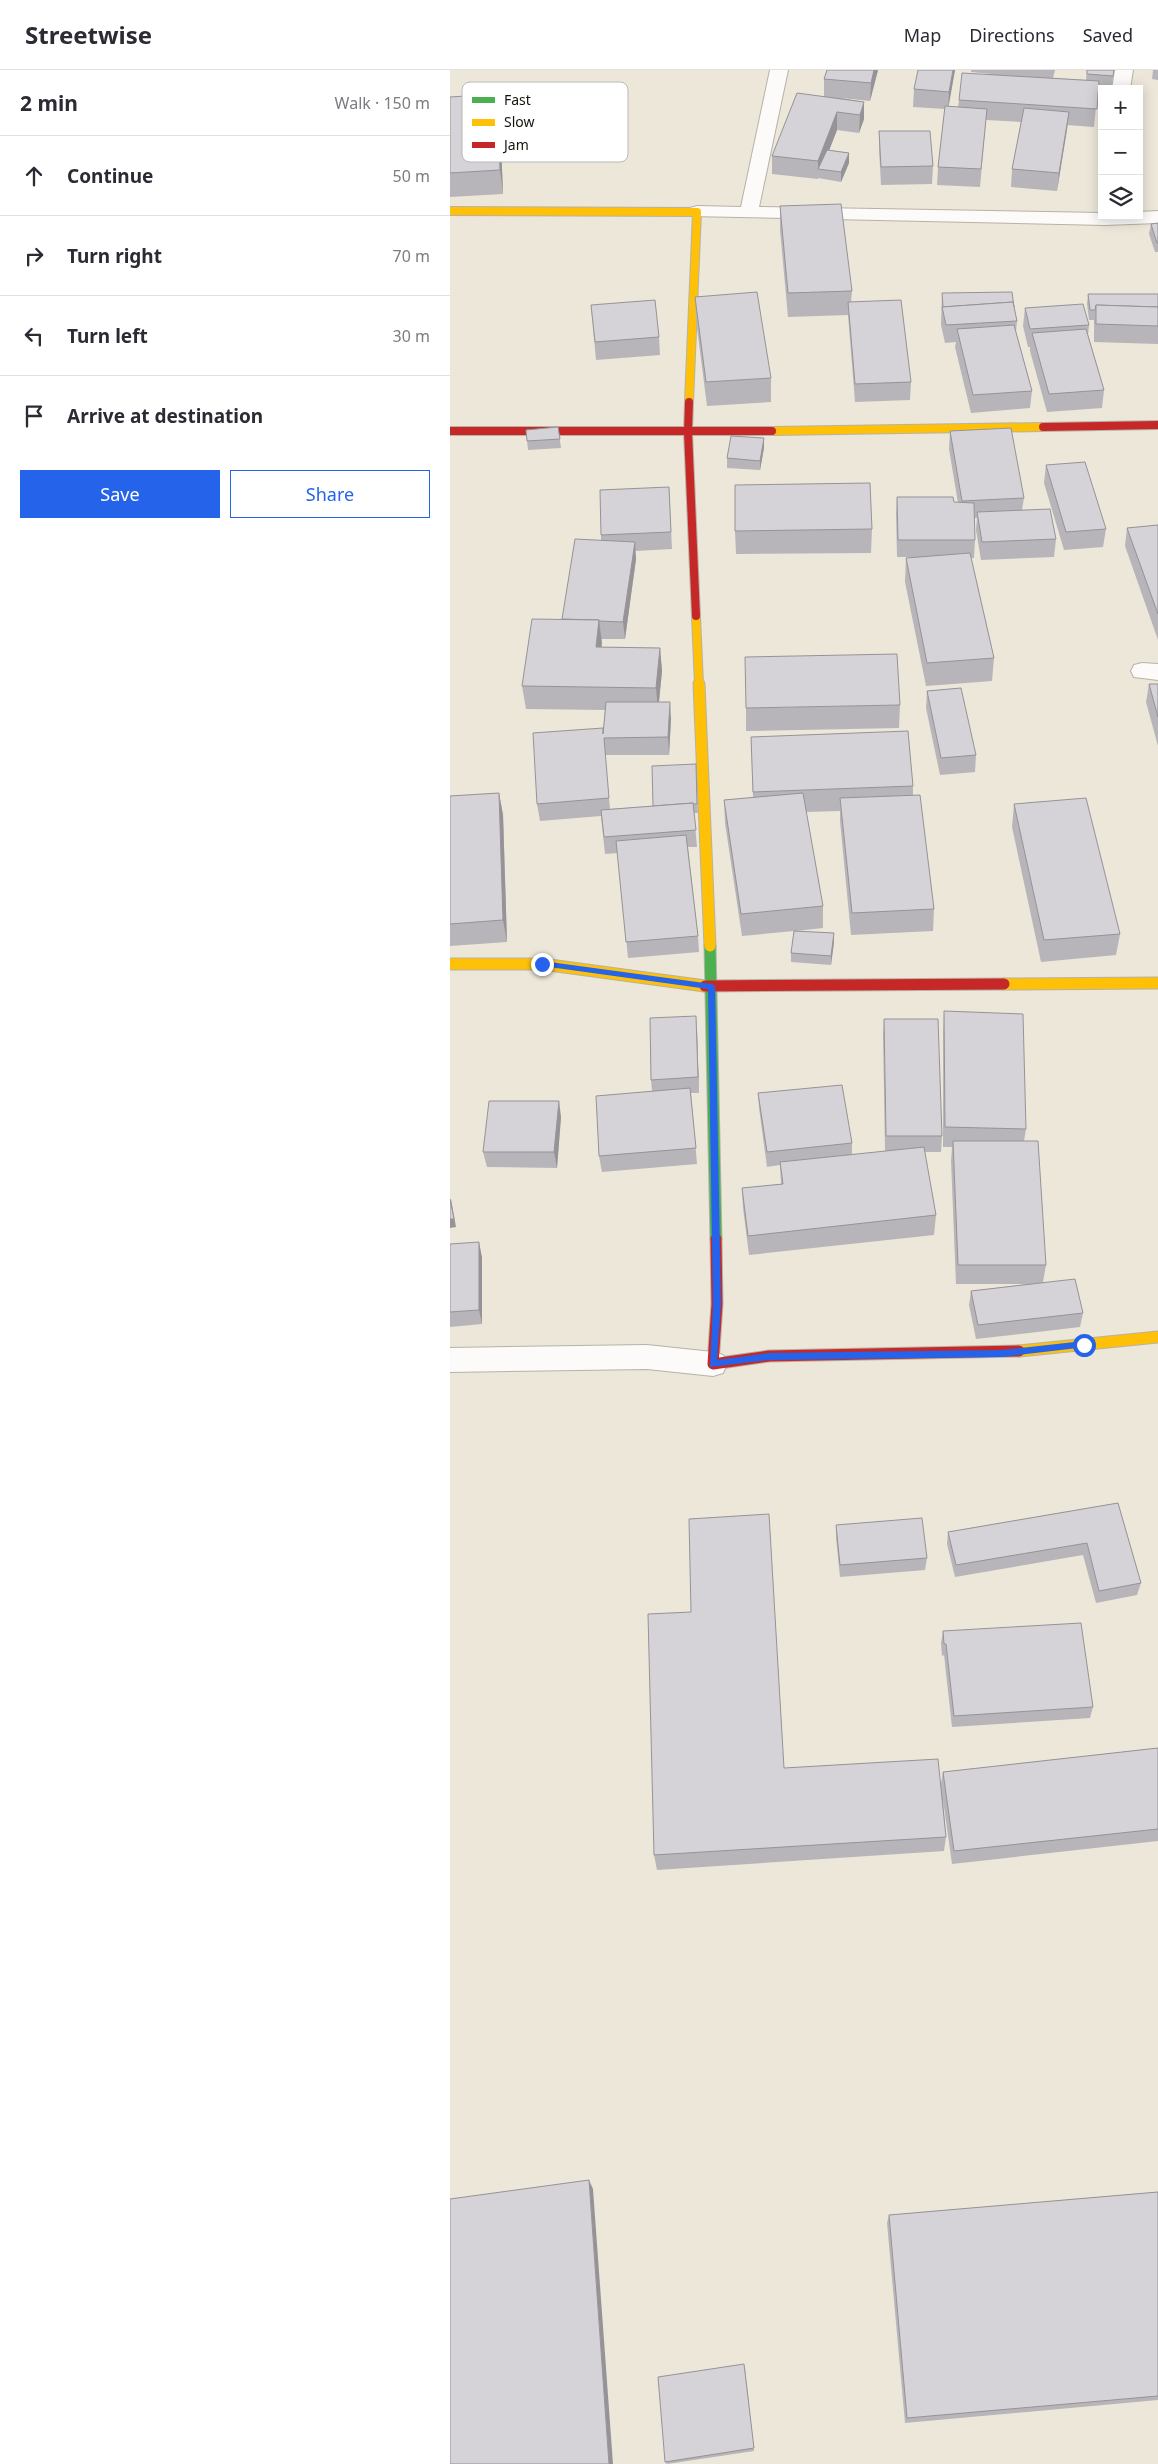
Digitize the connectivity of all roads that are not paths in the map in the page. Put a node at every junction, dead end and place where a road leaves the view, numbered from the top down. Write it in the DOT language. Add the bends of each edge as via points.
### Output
graph roads {
  1 [pos="779,70"];
  2 [pos="1124,70"];
  3 [pos="1122,85"];
  4 [pos="450,211"];
  5 [pos="697,212"];
  6 [pos="749,212"];
  7 [pos="1143,217"];
  8 [pos="1158,217"];
  9 [pos="1098,218"];
  10 [pos="1158,425"];
  11 [pos="450,431"];
  12 [pos="688,432"];
  13 [pos="450,964"];
  14 [pos="1158,983"];
  15 [pos="712,986"];
  16 [pos="1158,1337"];
  17 [pos="450,1360"];
  18 [pos="713,1364"];
  1 -- 6 [label="street"];
  2 -- 3 [label="street"];
  4 -- 5 [label="street"];
  5 -- 6 [label="street"];
  5 -- 12 [label="street"];
  6 -- 9 [label="street"];
  7 -- 8 [label="street"];
  10 -- 12 [label="street"];
  11 -- 12 [label="street"];
  12 -- 15 [label="street"];
  13 -- 15 [label="street" via="542,964"];
  14 -- 15 [label="street"];
  15 -- 18 [label="street" via="717,1304"];
  16 -- 18 [label="street" via="1002,1353 769,1356"];
  17 -- 18 [label="street" via="647,1357"];
}
